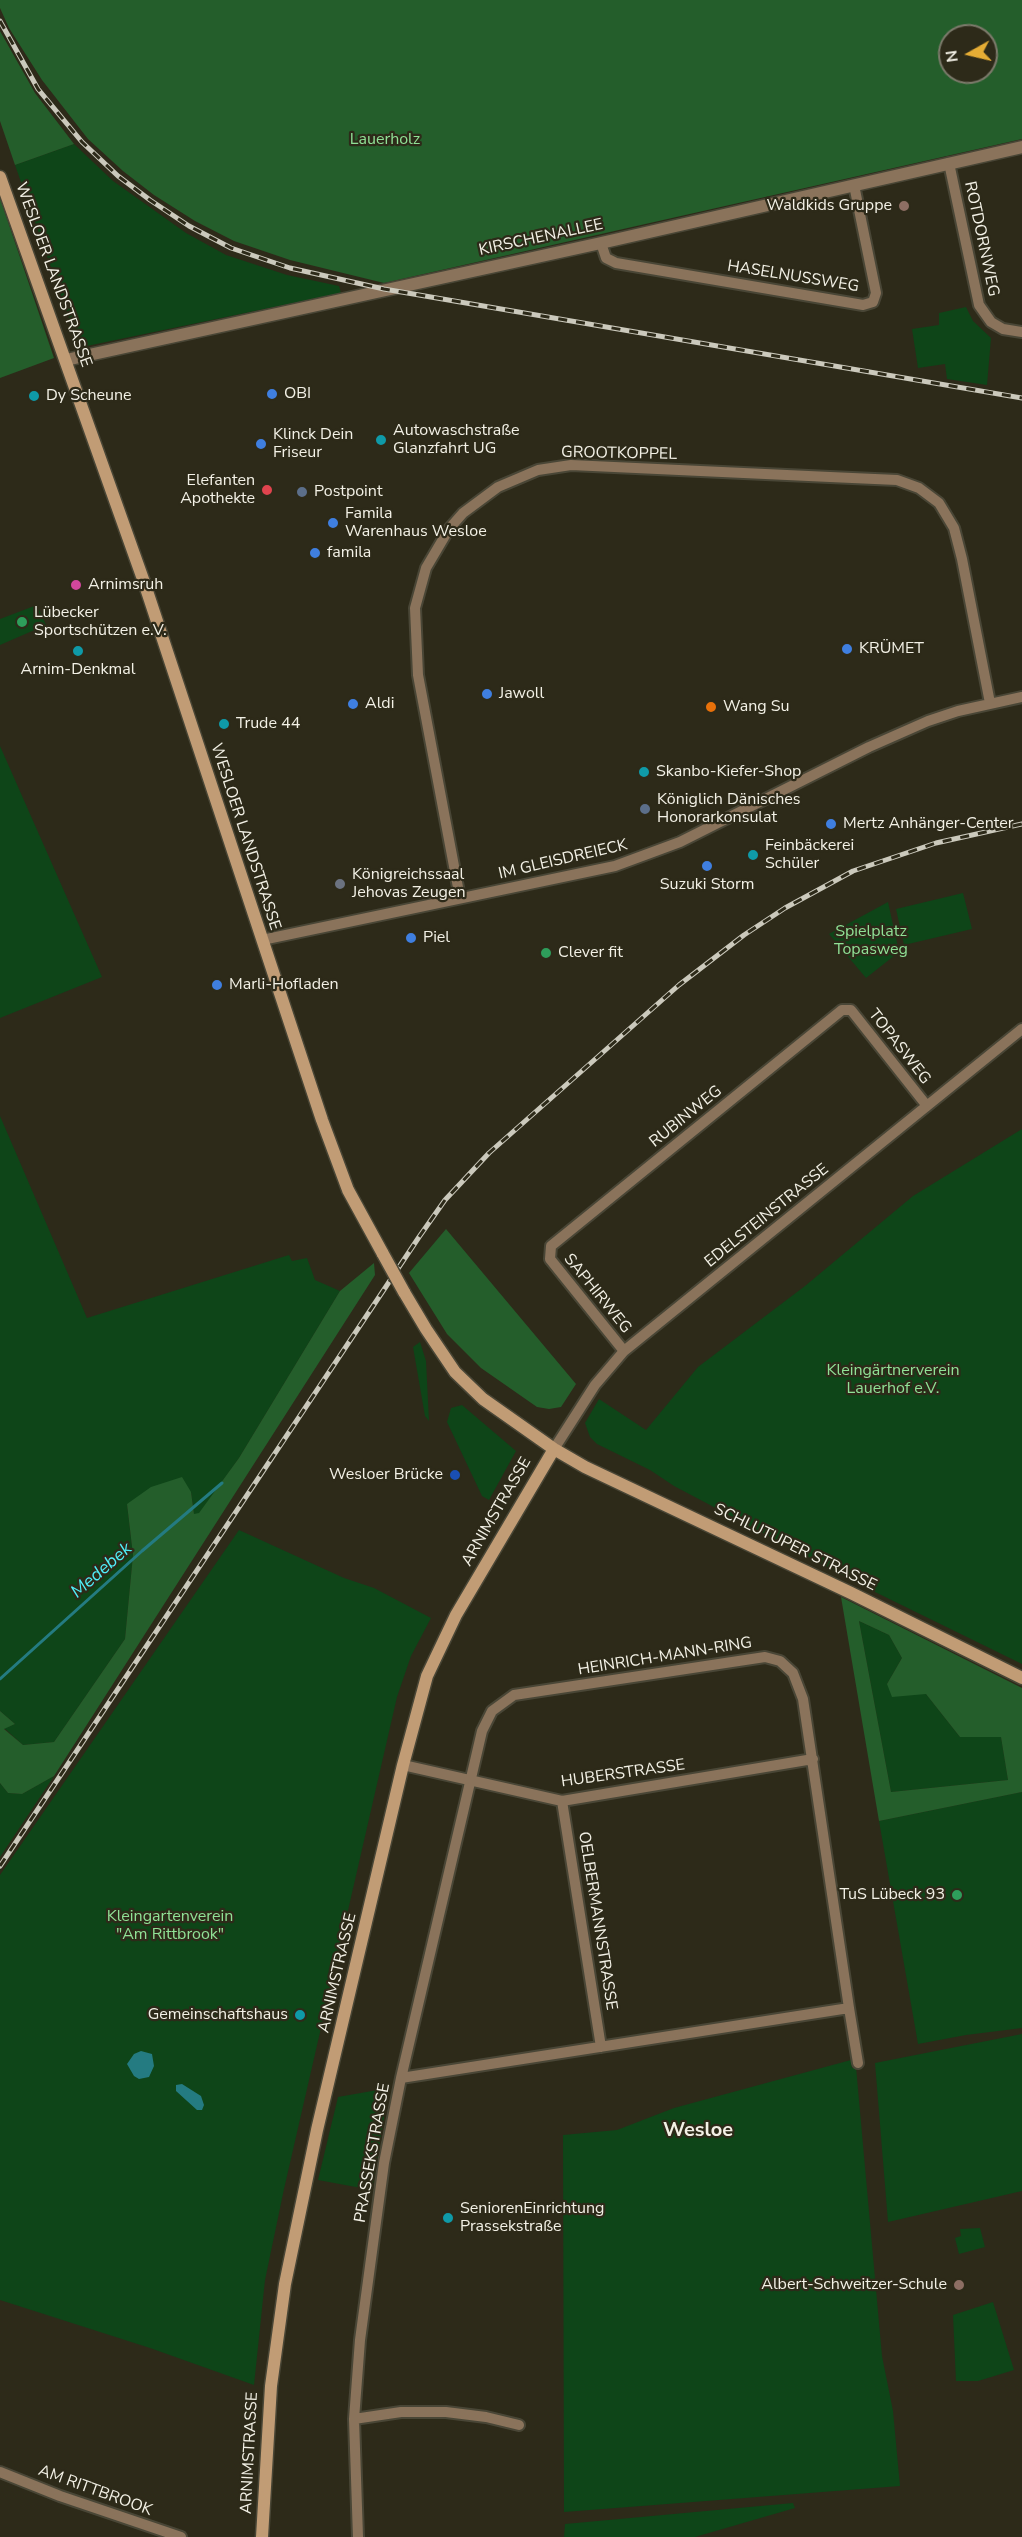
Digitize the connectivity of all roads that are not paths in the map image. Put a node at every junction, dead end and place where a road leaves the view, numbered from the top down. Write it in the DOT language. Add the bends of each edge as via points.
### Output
graph roads {
  1 [pos="1022,147"];
  2 [pos="949,163"];
  3 [pos="0,177"];
  4 [pos="854,185"];
  5 [pos="601,243"];
  6 [pos="1022,332"];
  7 [pos="66,360"];
  8 [pos="1022,697"];
  9 [pos="990,703"];
  10 [pos="460,898"];
  11 [pos="262,940"];
  12 [pos="847,1009"];
  13 [pos="1022,1029"];
  14 [pos="927,1106"];
  15 [pos="549,1254"];
  16 [pos="624,1351"];
  17 [pos="554,1449"];
  18 [pos="1022,1678"];
  19 [pos="813,1759"];
  20 [pos="403,1765"];
  21 [pos="471,1782"];
  22 [pos="562,1801"];
  23 [pos="849,2008"];
  24 [pos="601,2047"];
  25 [pos="858,2063"];
  26 [pos="401,2078"];
  27 [pos="354,2419"];
  28 [pos="519,2425"];
  29 [pos="0,2472"];
  30 [pos="181,2537"];
  31 [pos="262,2537"];
  32 [pos="358,2537"];
  1 -- 2 [label="street, KIRSCHENALLEE"];
  2 -- 4 [label="street, KIRSCHENALLEE"];
  2 -- 6 [label="street, ROTDORNWEG" via="979,305 991,322"];
  3 -- 7 [label="main road, WESLOER LANDSTRASSE"];
  4 -- 5 [label="street, KIRSCHENALLEE"];
  4 -- 5 [label="street, HASELNUSSWEG" via="876,293 873,302 863,304 616,263 606,258"];
  5 -- 7 [label="street, KIRSCHENALLEE"];
  7 -- 11 [label="main road, WESLOER LANDSTRASSE"];
  8 -- 9 [label="street, IM GLEISDREIECK"];
  9 -- 10 [label="street, IM GLEISDREIECK" via="887,738 658,852 592,872"];
  9 -- 10 [label="street, GROOTKOPPEL" via="954,528 939,503 919,488 897,480 571,465 538,470 498,487 463,513 426,568 415,608 418,675"];
  10 -- 11 [label="street, IM GLEISDREIECK"];
  11 -- 17 [label="main road, WESLOER LANDSTRASSE, bridge" via="348,1190 404,1292 455,1371 483,1399"];
  12 -- 14 [label="street, TOPASWEG"];
  12 -- 15 [label="street, RUBINWEG" via="551,1246"];
  13 -- 14 [label="street, EDELSTEINSTRASSE"];
  14 -- 16 [label="street, EDELSTEINSTRASSE"];
  15 -- 16 [label="street, SAPHIRWEG"];
  16 -- 17 [label="street, EDELSTEINSTRASSE" via="595,1385"];
  17 -- 18 [label="main road, SCHLUTUPER STRASSE"];
  17 -- 20 [label="main road, ARNIMSTRASSE" via="456,1615 427,1676"];
  19 -- 21 [label="street, HEINRICH-MANN-RING" via="800,1685 794,1673 780,1661 765,1657 514,1695 492,1712 482,1731"];
  19 -- 22 [label="street, HUBERSTRASSE"];
  19 -- 23 [label="street, HEINRICH-MANN-RING"];
  20 -- 21 [label="street, HUBERSTRASSE"];
  20 -- 31 [label="main road, ARNIMSTRASSE" via="285,2284 271,2386"];
  21 -- 22 [label="street, HUBERSTRASSE"];
  21 -- 26 [label="street, PRASSEKSTRASSE"];
  22 -- 24 [label="street, OELBERMANNSTRASSE"];
  23 -- 24 [label="street"];
  23 -- 25 [label="street, HEINRICH-MANN-RING"];
  24 -- 26 [label="street"];
  26 -- 27 [label="street, PRASSEKSTRASSE" via="384,2163 360,2340"];
  27 -- 28 [label="street" via="402,2412 446,2412 486,2416"];
  27 -- 32 [label="street, PRASSEKSTRASSE"];
  29 -- 30 [label="street, AM RITTBROOK"];
}
